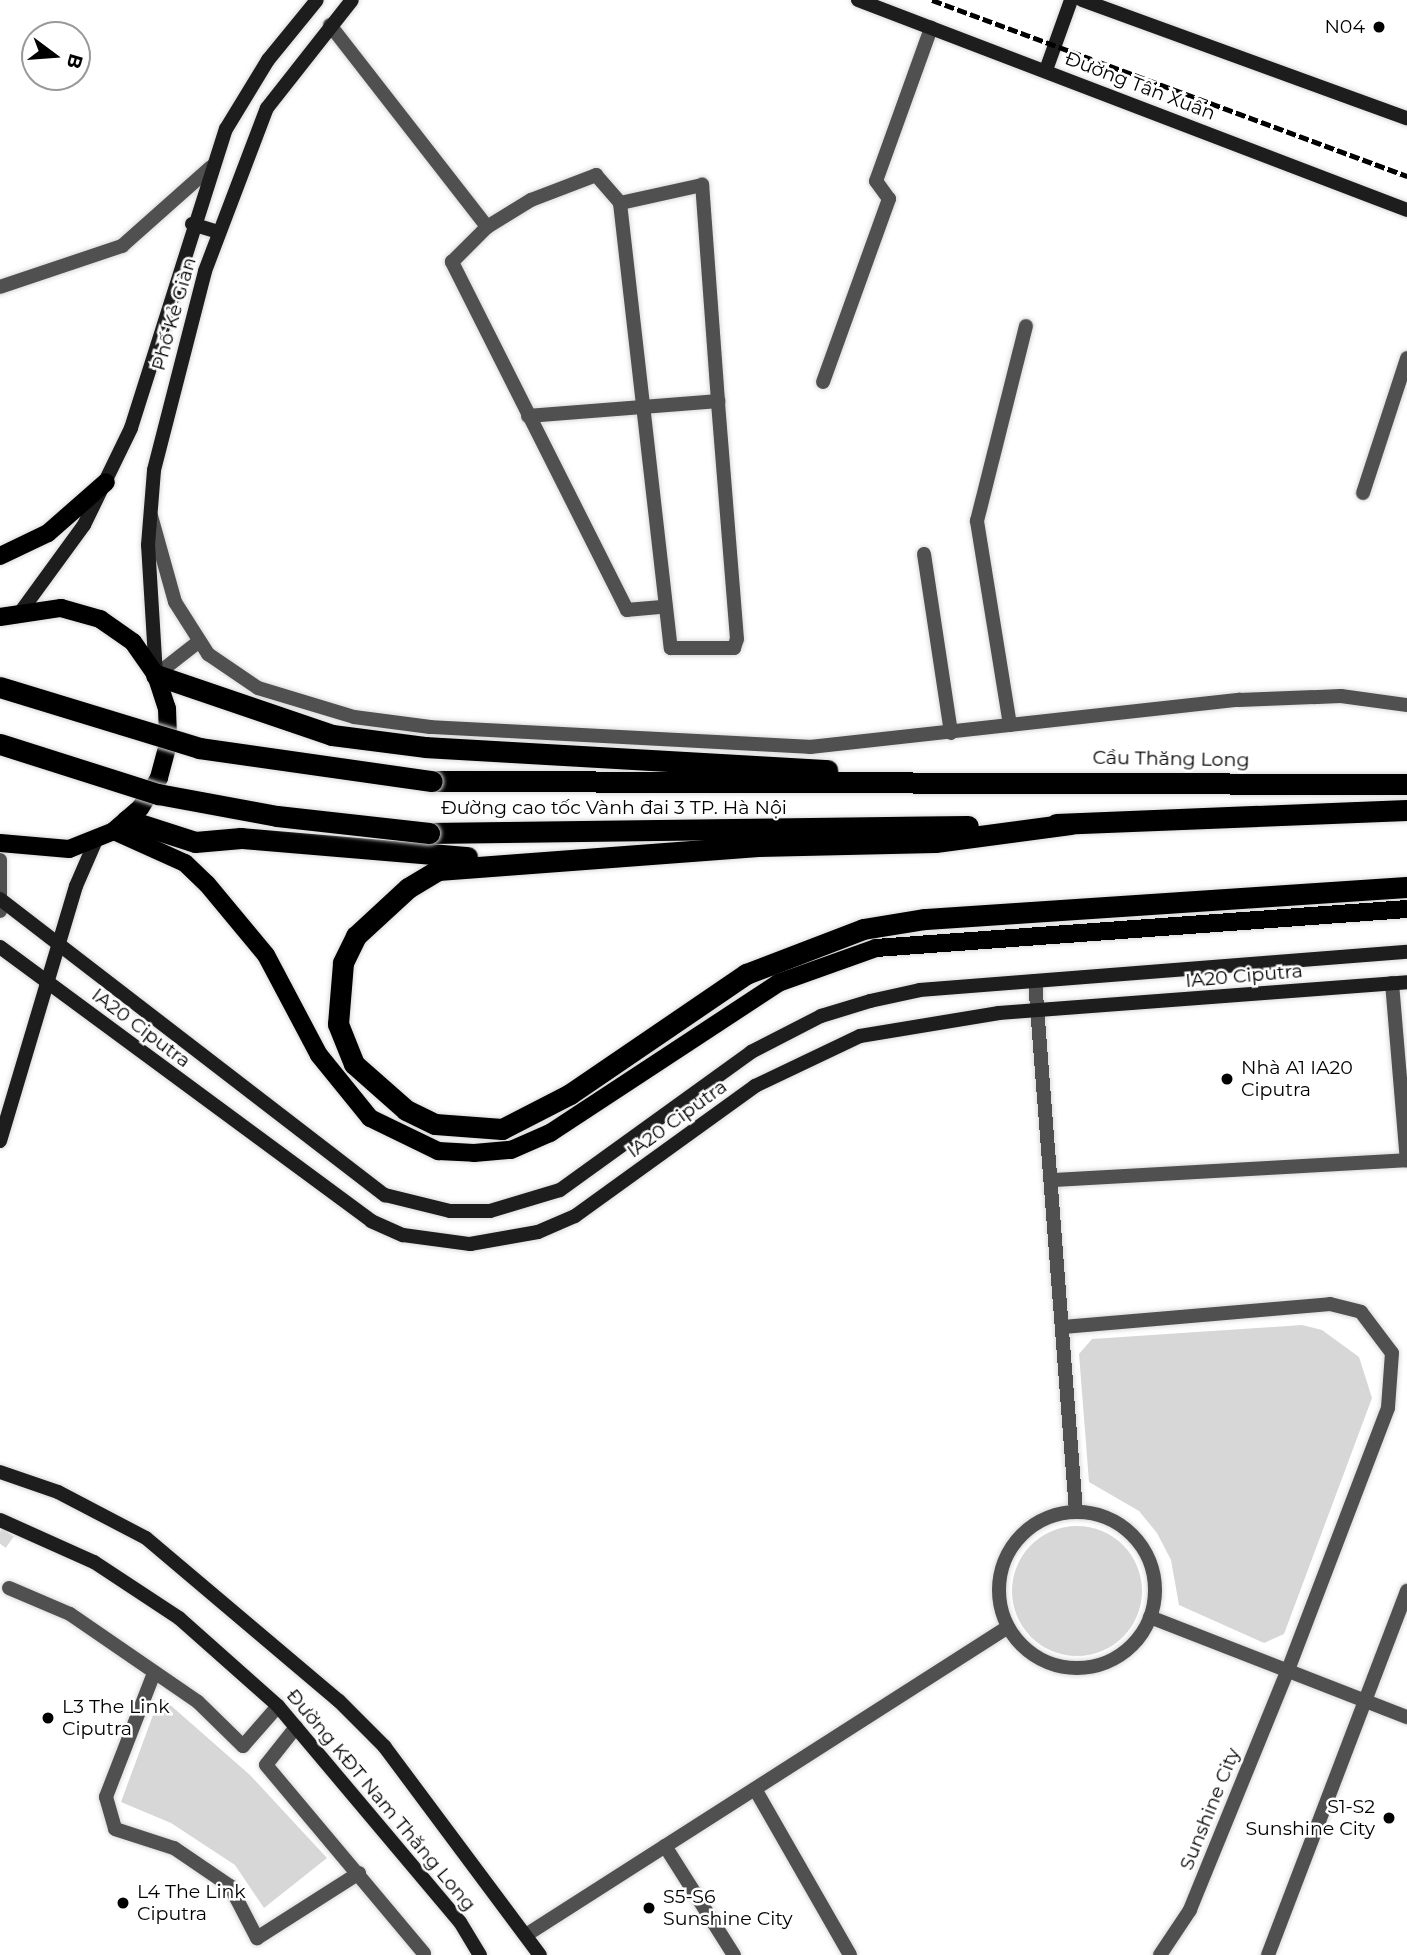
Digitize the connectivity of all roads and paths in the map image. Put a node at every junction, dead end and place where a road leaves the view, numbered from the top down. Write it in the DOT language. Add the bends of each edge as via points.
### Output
graph roads {
  1 [pos="317,0"];
  2 [pos="352,0"];
  3 [pos="858,0"];
  4 [pos="1071,0"];
  5 [pos="1082,0"];
  6 [pos="330,24"];
  7 [pos="932,27"];
  8 [pos="1046,69"];
  9 [pos="1407,118"];
  10 [pos="211,167"];
  11 [pos="620,203"];
  12 [pos="1407,210"];
  13 [pos="192,224"];
  14 [pos="486,227"];
  15 [pos="218,232"];
  16 [pos="0,287"];
  17 [pos="1026,326"];
  18 [pos="1407,358"];
  19 [pos="822,382"];
  20 [pos="718,401"];
  21 [pos="647,407"];
  22 [pos="528,416"];
  23 [pos="106,482"];
  24 [pos="1363,492"];
  25 [pos="149,511"];
  26 [pos="924,554"];
  27 [pos="0,556"];
  28 [pos="661,607"];
  29 [pos="22,610"];
  30 [pos="0,617"];
  31 [pos="197,643"];
  32 [pos="156,675"];
  33 [pos="0,687"];
  34 [pos="1407,705"];
  35 [pos="1010,725"];
  36 [pos="951,733"];
  37 [pos="0,744"];
  38 [pos="934,779"];
  39 [pos="1407,784"];
  40 [pos="1407,810"];
  41 [pos="1070,824"];
  42 [pos="121,825"];
  43 [pos="96,840"];
  44 [pos="0,842"];
  45 [pos="0,860"];
  46 [pos="515,861"];
  47 [pos="1407,887"];
  48 [pos="1,904"];
  49 [pos="1407,909"];
  50 [pos="0,947"];
  51 [pos="61,948"];
  52 [pos="1407,952"];
  53 [pos="1035,981"];
  54 [pos="1407,982"];
  55 [pos="1392,983"];
  56 [pos="50,985"];
  57 [pos="1038,1011"];
  58 [pos="0,1141"];
  59 [pos="1407,1160"];
  60 [pos="1052,1180"];
  61 [pos="1063,1327"];
  62 [pos="0,1472"];
  63 [pos="1076,1511"];
  64 [pos="0,1520"];
  65 [pos="9,1588"];
  66 [pos="1407,1591"];
  67 [pos="1150,1617"];
  68 [pos="1008,1627"];
  69 [pos="1287,1672"];
  70 [pos="154,1673"];
  71 [pos="1364,1702"];
  72 [pos="278,1706"];
  73 [pos="1407,1717"];
  74 [pos="296,1727"];
  75 [pos="755,1789"];
  76 [pos="665,1846"];
  77 [pos="359,1872"];
  78 [pos="526,1935"];
  79 [pos="424,1953"];
  80 [pos="480,1955"];
  81 [pos="540,1955"];
  82 [pos="734,1955"];
  83 [pos="850,1955"];
  84 [pos="1160,1955"];
  85 [pos="1268,1955"];
  1 -- 10 [label="street, Phố Kẻ Giàn" via="246,92"];
  2 -- 6 [label="street, Phố Kẻ Giàn"];
  3 -- 7 [label="street, Đường Tân Xuân"];
  4 -- 8 [label="street"];
  5 -- 9 [label="street"];
  6 -- 14 [label="street"];
  6 -- 15 [label="street, Phố Kẻ Giàn" via="261,119"];
  7 -- 8 [label="street, Đường Tân Xuân"];
  7 -- 19 [label="street" via="876,181 888,199"];
  8 -- 12 [label="street, Đường Tân Xuân"];
  10 -- 13 [label="street, Phố Kẻ Giàn"];
  10 -- 16 [label="street" via="122,246"];
  11 -- 14 [label="street" via="596,175 531,200"];
  11 -- 20 [label="street" via="702,186"];
  11 -- 21 [label="street"];
  13 -- 15 [label="street"];
  13 -- 23 [label="street, Phố Kẻ Giàn" via="156,358"];
  14 -- 22 [label="street" via="452,262"];
  15 -- 25 [label="street, Phố Kẻ Giàn" via="170,399"];
  17 -- 35 [label="street" via="977,521"];
  18 -- 24 [label="street"];
  20 -- 21 [label="street"];
  20 -- 28 [label="street" via="734,648 671,648"];
  21 -- 22 [label="street"];
  21 -- 28 [label="street"];
  22 -- 28 [label="street" via="627,610"];
  23 -- 27 [label="main road" via="48,533"];
  23 -- 29 [label="street, Phố Kẻ Giàn" via="72,543"];
  25 -- 31 [label="street" via="175,602"];
  25 -- 32 [label="street, Phố Kẻ Giàn"];
  26 -- 36 [label="street"];
  29 -- 30 [label="main road"];
  29 -- 32 [label="main road" via="61,608 100,619 133,642"];
  31 -- 32 [label="street"];
  31 -- 36 [label="street" via="258,688 305,706 430,727 810,747"];
  32 -- 38 [label="highway" via="332,734 426,747"];
  32 -- 42 [label="main road" via="167,708 168,744 159,778"];
  33 -- 38 [label="highway, Đường cao tốc Vành đai 3 TP. Hà Nội, bridge" via="199,748 432,781"];
  34 -- 35 [label="street" via="1342,696 1239,700"];
  35 -- 36 [label="street"];
  37 -- 41 [label="highway, Đường cao tốc Vành đai 3 TP. Hà Nội, bridge" via="158,794 277,816 429,833"];
  38 -- 39 [label="highway, Cầu Thăng Long"];
  40 -- 41 [label="highway"];
  41 -- 46 [label="highway" via="935,842"];
  42 -- 43 [label="main road"];
  42 -- 46 [label="highway" via="195,842 241,838"];
  42 -- 49 [label="main road" via="185,863 206,884 266,955 319,1055 370,1118 438,1151 511,1150 550,1133 778,983 876,948"];
  43 -- 44 [label="main road" via="47,851"];
  43 -- 51 [label="street" via="76,886"];
  45 -- 48 [label="street"];
  46 -- 47 [label="highway" via="467,863 418,882 356,936 343,963 338,1024 354,1064 382,1094 435,1124 472,1131 531,1118 746,974 863,929 925,919"];
  48 -- 51 [label="street, IA20 Ciputra"];
  50 -- 56 [label="street, IA20 Ciputra"];
  51 -- 53 [label="street, IA20 Ciputra" via="385,1195 450,1211 490,1211 560,1190 751,1052 821,1016 920,990"];
  51 -- 56 [label="street"];
  52 -- 53 [label="street, IA20 Ciputra"];
  53 -- 57 [label="street"];
  54 -- 55 [label="street, IA20 Ciputra"];
  55 -- 57 [label="street, IA20 Ciputra"];
  55 -- 59 [label="street"];
  56 -- 57 [label="street, IA20 Ciputra" via="371,1221 403,1235 470,1244 538,1232 575,1216 755,1086 838,1045 909,1024"];
  56 -- 58 [label="street"];
  57 -- 60 [label="street"];
  59 -- 60 [label="street"];
  60 -- 61 [label="street"];
  61 -- 63 [label="street"];
  61 -- 69 [label="street, Sunshine City" via="1305,1304 1362,1312 1383,1334 1395,1380 1388,1408"];
  62 -- 78 [label="street, Đường KĐT Nam Thăng Long" via="58,1492 146,1538 236,1609 384,1746"];
  63 -- 67 [label="street" via="1118,1522 1137,1538 1155,1585"];
  63 -- 68 [label="street" via="1043,1518 1006,1555 998,1581"];
  64 -- 72 [label="street, Đường KĐT Nam Thăng Long" via="94,1562 180,1618"];
  65 -- 70 [label="street" via="70,1614"];
  66 -- 71 [label="street"];
  67 -- 68 [label="street" via="1126,1651 1079,1669 1028,1653"];
  67 -- 69 [label="street"];
  68 -- 75 [label="street"];
  69 -- 71 [label="street"];
  69 -- 84 [label="street, Sunshine City" via="1191,1910"];
  70 -- 72 [label="street" via="243,1746"];
  70 -- 77 [label="street" via="106,1797 115,1829 174,1848 230,1886 257,1938"];
  71 -- 73 [label="street"];
  71 -- 85 [label="street"];
  72 -- 74 [label="street, Đường KĐT Nam Thăng Long"];
  74 -- 77 [label="street" via="265,1765"];
  74 -- 80 [label="street, Đường KĐT Nam Thăng Long" via="460,1922"];
  75 -- 76 [label="street"];
  75 -- 83 [label="street"];
  76 -- 78 [label="street"];
  76 -- 82 [label="street"];
  77 -- 79 [label="street"];
  78 -- 81 [label="street, Đường KĐT Nam Thăng Long"];
}
